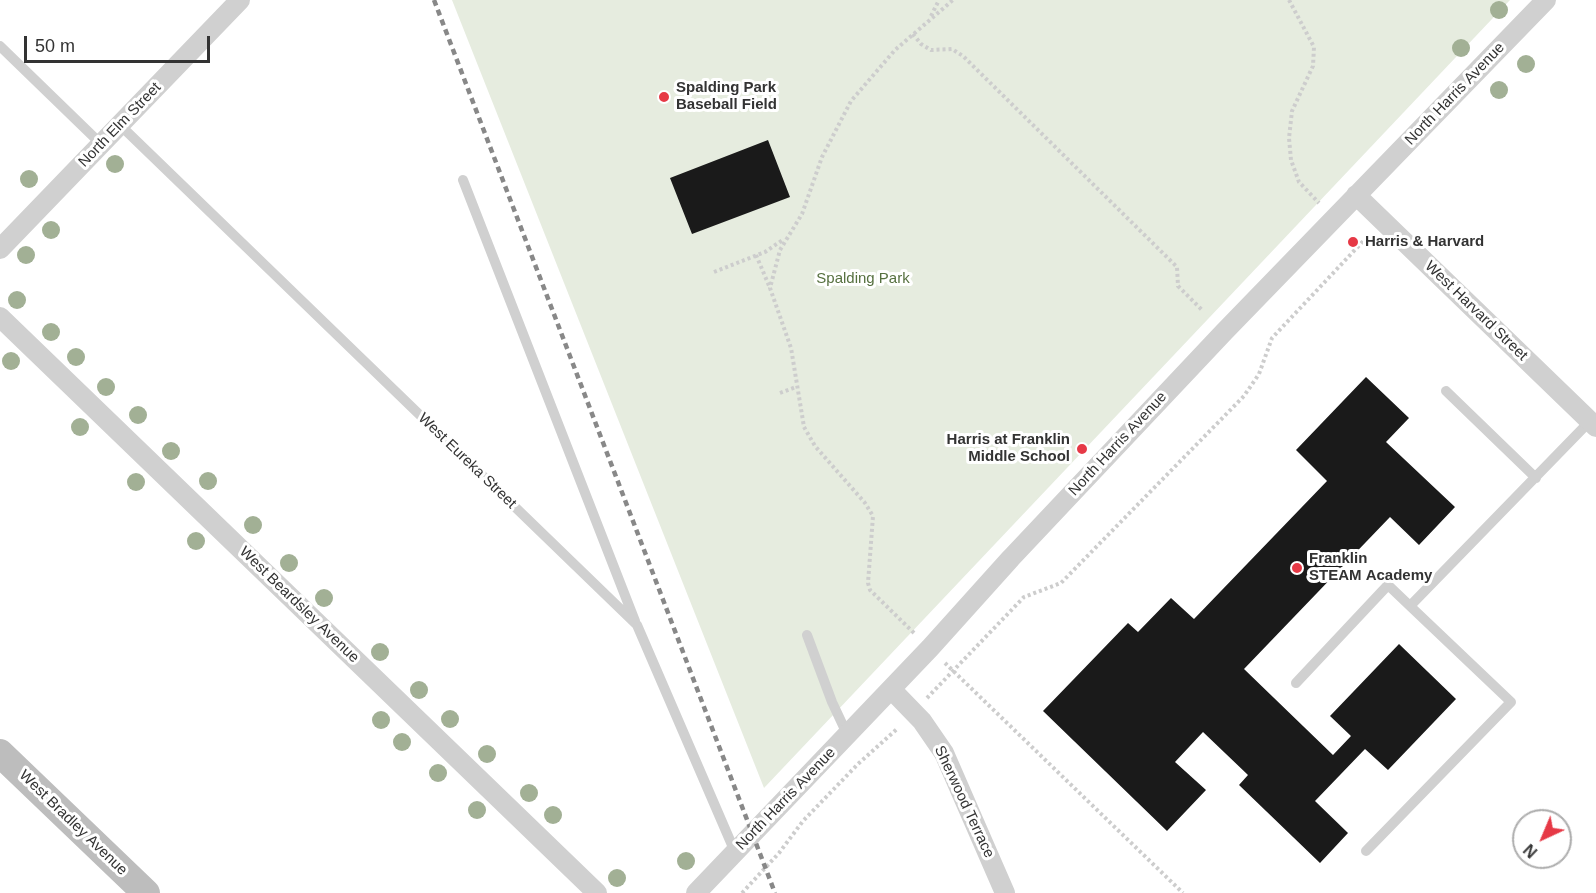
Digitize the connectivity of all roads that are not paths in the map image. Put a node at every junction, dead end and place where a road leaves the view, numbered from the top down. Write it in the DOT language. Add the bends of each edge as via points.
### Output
graph roads {
  1 [pos="1546,0"];
  2 [pos="237,1"];
  3 [pos="0,46"];
  4 [pos="120,125"];
  5 [pos="101,144"];
  6 [pos="463,180"];
  7 [pos="1356,195"];
  8 [pos="0,249"];
  9 [pos="0,317"];
  10 [pos="1446,391"];
  11 [pos="1593,424"];
  12 [pos="1536,478"];
  13 [pos="1410,606"];
  14 [pos="637,625"];
  15 [pos="807,634"];
  16 [pos="1296,683"];
  17 [pos="891,689"];
  18 [pos="847,734"];
  19 [pos="0,753"];
  20 [pos="1366,851"];
  21 [pos="735,852"];
  22 [pos="146,893"];
  23 [pos="597,893"];
  24 [pos="696,893"];
  25 [pos="1005,893"];
  1 -- 7 [label="street, North Harris Avenue"];
  2 -- 4 [label="street, North Elm Street"];
  3 -- 5 [label="lane"];
  4 -- 5 [label="street, North Elm Street"];
  4 -- 14 [label="lane, West Eureka Street"];
  5 -- 8 [label="street, North Elm Street"];
  6 -- 14 [label="lane"];
  7 -- 11 [label="street, West Harvard Street"];
  7 -- 17 [label="street, North Harris Avenue"];
  9 -- 23 [label="street, West Beardsley Avenue"];
  10 -- 12 [label="lane"];
  11 -- 12 [label="lane"];
  12 -- 13 [label="lane"];
  13 -- 16 [label="lane" via="1388,585"];
  13 -- 20 [label="lane" via="1510,702"];
  14 -- 21 [label="lane, West Eureka Street"];
  15 -- 18 [label="lane"];
  17 -- 18 [label="street, North Harris Avenue"];
  17 -- 25 [label="street, Sherwood Terrace" via="922,721 944,753"];
  18 -- 21 [label="street, North Harris Avenue"];
  19 -- 22 [label="main road, West Bradley Avenue"];
  21 -- 24 [label="street, North Harris Avenue"];
}
